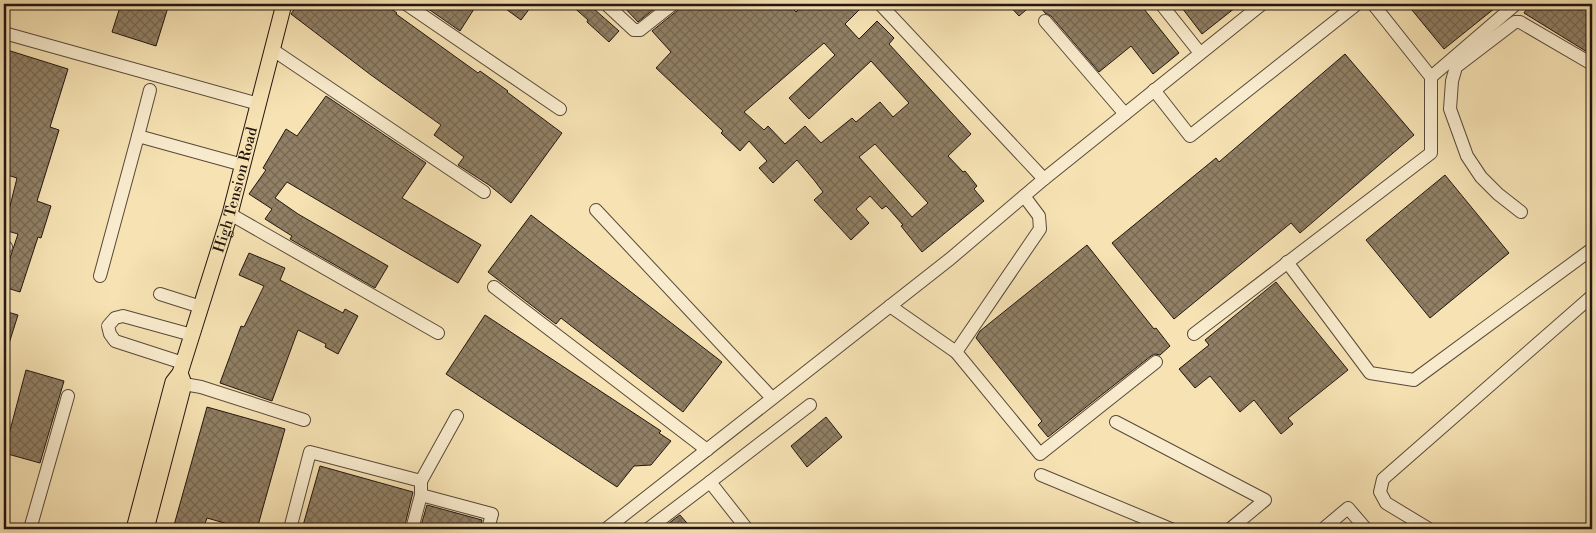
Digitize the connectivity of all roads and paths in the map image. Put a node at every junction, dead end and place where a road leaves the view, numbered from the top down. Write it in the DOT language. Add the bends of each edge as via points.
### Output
graph roads {
  1 [pos="284,4"];
  2 [pos="406,4"];
  3 [pos="606,4"];
  4 [pos="673,4"];
  5 [pos="882,4"];
  6 [pos="1161,4"];
  7 [pos="1262,4"];
  8 [pos="1357,4"];
  9 [pos="1373,4"];
  10 [pos="1516,4"];
  11 [pos="1045,21"];
  12 [pos="4,33"];
  13 [pos="273,50"];
  14 [pos="1200,53"];
  15 [pos="1592,64"];
  16 [pos="1431,77"];
  17 [pos="150,90"];
  18 [pos="1154,90"];
  19 [pos="259,104"];
  20 [pos="560,109"];
  21 [pos="1124,114"];
  22 [pos="138,136"];
  23 [pos="243,165"];
  24 [pos="1044,179"];
  25 [pos="484,192"];
  26 [pos="1024,196"];
  27 [pos="596,210"];
  28 [pos="1521,212"];
  29 [pos="230,214"];
  30 [pos="1592,249"];
  31 [pos="1287,262"];
  32 [pos="100,276"];
  33 [pos="494,287"];
  34 [pos="160,294"];
  35 [pos="1592,296"];
  36 [pos="201,306"];
  37 [pos="890,306"];
  38 [pos="438,333"];
  39 [pos="1194,334"];
  40 [pos="192,335"];
  41 [pos="956,352"];
  42 [pos="1156,362"];
  43 [pos="183,374"];
  44 [pos="68,396"];
  45 [pos="772,398"];
  46 [pos="810,405"];
  47 [pos="457,416"];
  48 [pos="304,420"];
  49 [pos="1116,422"];
  50 [pos="707,450"];
  51 [pos="1040,475"];
  52 [pos="421,482"];
  53 [pos="710,482"];
  54 [pos="421,495"];
  55 [pos="30,529"];
  56 [pos="134,529"];
  57 [pos="146,529"];
  58 [pos="290,529"];
  59 [pos="412,529"];
  60 [pos="488,529"];
  61 [pos="606,529"];
  62 [pos="648,529"];
  63 [pos="747,529"];
  64 [pos="1171,529"];
  65 [pos="1230,529"];
  66 [pos="1322,529"];
  67 [pos="1366,529"];
  68 [pos="1429,529"];
  1 -- 13 [label="main road, High Tension Road"];
  2 -- 20 [label="street"];
  3 -- 4 [label="street" via="634,30 640,30"];
  5 -- 24 [label="street"];
  6 -- 14 [label="street"];
  7 -- 14 [label="street"];
  8 -- 18 [label="street" via="1190,136"];
  9 -- 16 [label="street"];
  10 -- 16 [label="street"];
  11 -- 21 [label="street"];
  12 -- 19 [label="street"];
  13 -- 19 [label="main road, High Tension Road"];
  13 -- 25 [label="street"];
  14 -- 18 [label="street"];
  15 -- 28 [label="street" via="1515,22 1456,67 1450,108 1467,156 1481,177"];
  16 -- 31 [label="street" via="1431,152"];
  17 -- 22 [label="street"];
  18 -- 21 [label="street"];
  19 -- 23 [label="main road, High Tension Road"];
  21 -- 24 [label="street"];
  22 -- 23 [label="street"];
  22 -- 32 [label="street"];
  23 -- 29 [label="main road, High Tension Road"];
  24 -- 26 [label="street"];
  26 -- 37 [label="street"];
  26 -- 41 [label="street" via="1039,216 1040,229"];
  27 -- 45 [label="street"];
  29 -- 36 [label="main road, High Tension Road"];
  29 -- 38 [label="street"];
  30 -- 31 [label="street" via="1414,380 1370,373"];
  31 -- 39 [label="street"];
  33 -- 50 [label="street"];
  34 -- 36 [label="street"];
  35 -- 68 [label="street" via="1383,479 1380,492 1386,503"];
  36 -- 40 [label="main road, High Tension Road"];
  37 -- 41 [label="street"];
  37 -- 45 [label="street"];
  40 -- 43 [label="main road, High Tension Road"];
  40 -- 43 [label="street" via="123,316 114,318 108,326 115,341"];
  41 -- 42 [label="street" via="1040,454"];
  43 -- 48 [label="street" via="201,387"];
  43 -- 56 [label="main road, High Tension Road" via="173,382"];
  43 -- 57 [label="main road, High Tension Road"];
  44 -- 55 [label="street"];
  45 -- 50 [label="street"];
  46 -- 53 [label="street"];
  47 -- 52 [label="street"];
  49 -- 65 [label="street" via="1265,500"];
  50 -- 61 [label="street"];
  51 -- 64 [label="street"];
  52 -- 54 [label="street"];
  52 -- 58 [label="street" via="310,452"];
  53 -- 62 [label="street"];
  53 -- 63 [label="street"];
  54 -- 59 [label="street"];
  54 -- 60 [label="street" via="492,514"];
  66 -- 67 [label="street" via="1348,508"];
}
